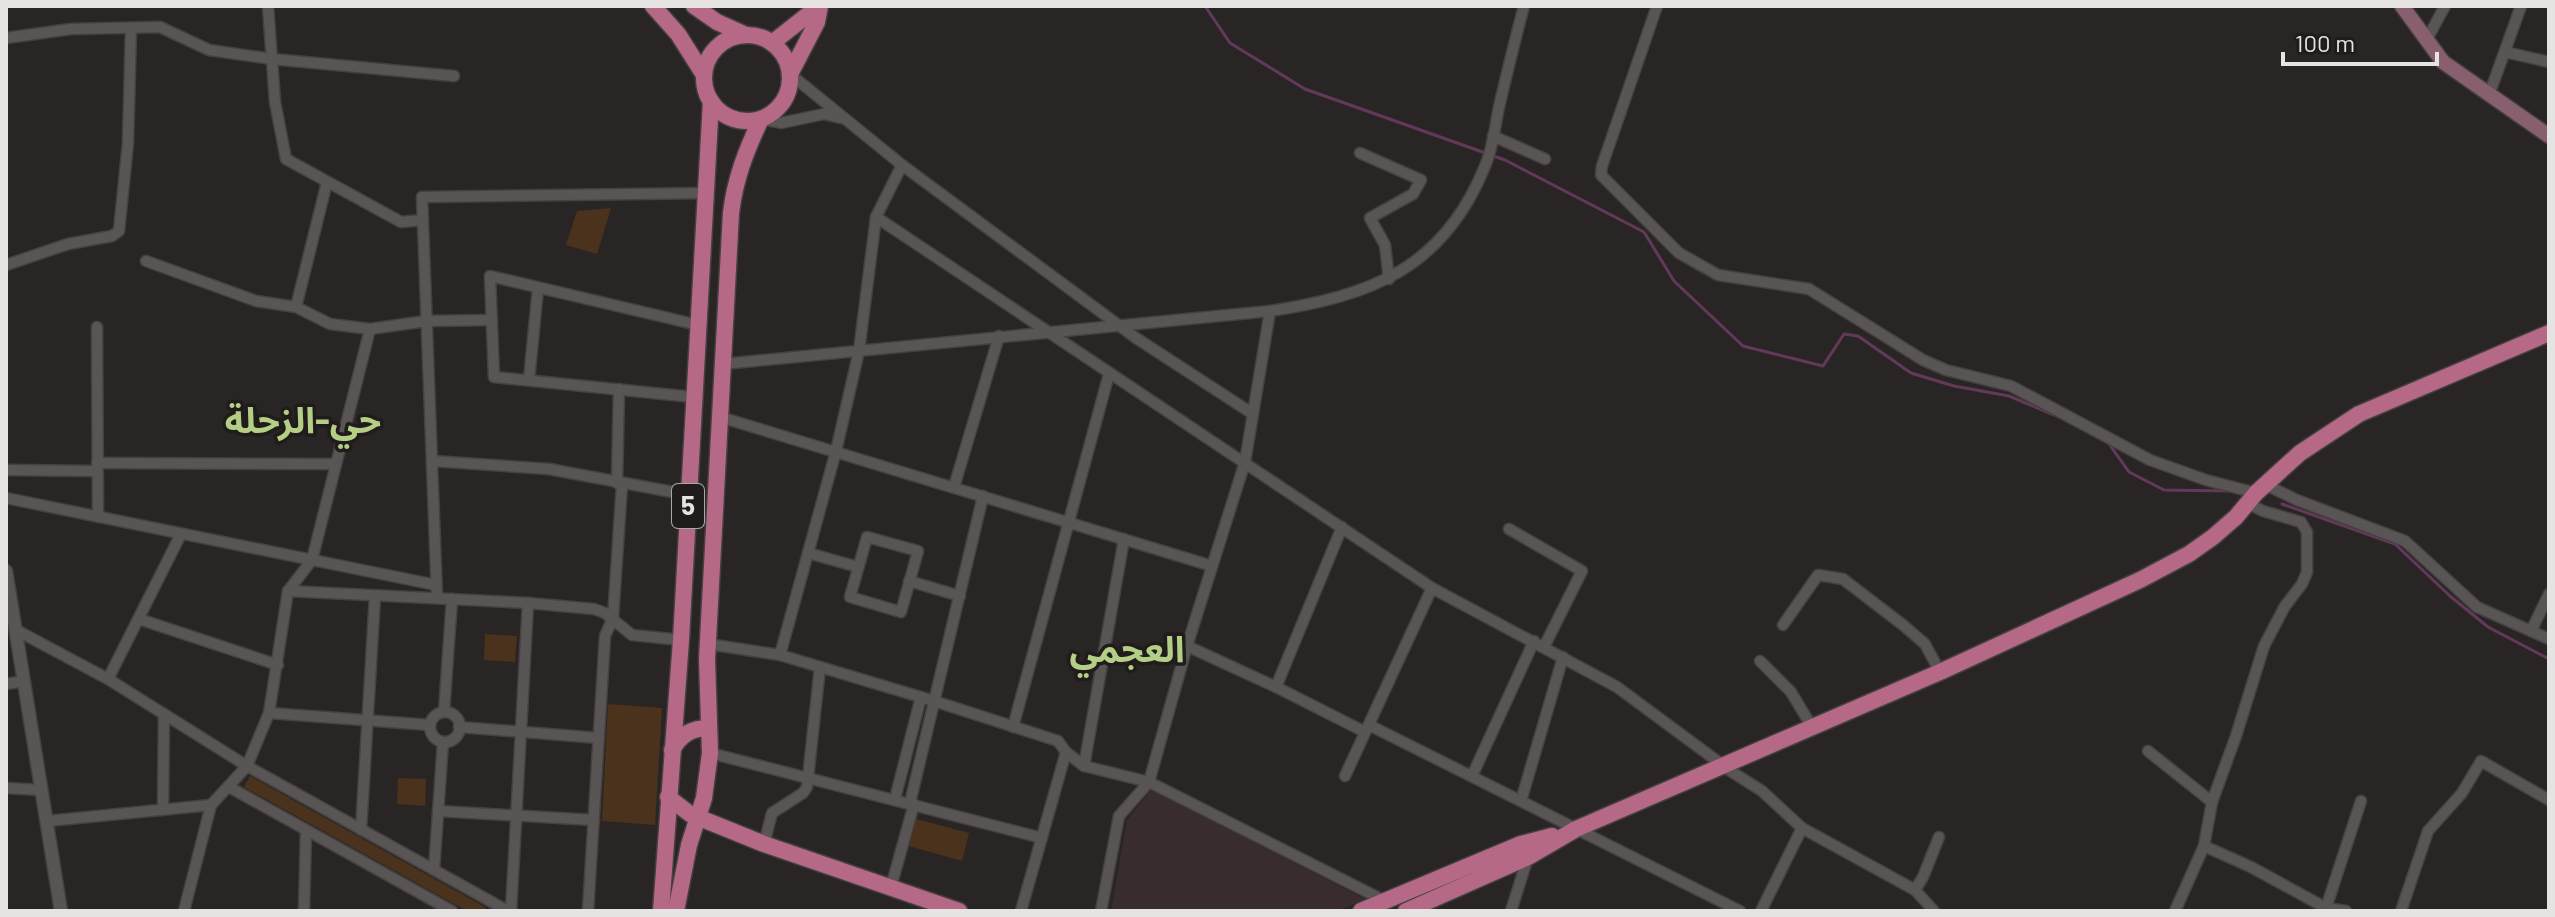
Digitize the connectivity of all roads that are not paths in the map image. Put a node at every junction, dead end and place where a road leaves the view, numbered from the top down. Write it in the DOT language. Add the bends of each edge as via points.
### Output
graph roads {
  1 [pos="268,6"];
  2 [pos="653,6"];
  3 [pos="694,6"];
  4 [pos="820,6"];
  5 [pos="1524,6"];
  6 [pos="1657,6"];
  7 [pos="2402,6"];
  8 [pos="2445,6"];
  9 [pos="2521,6"];
  10 [pos="131,28"];
  11 [pos="746,35"];
  12 [pos="6,38"];
  13 [pos="2426,41"];
  14 [pos="772,43"];
  15 [pos="2505,52"];
  16 [pos="272,59"];
  17 [pos="2549,62"];
  18 [pos="790,74"];
  19 [pos="704,75"];
  20 [pos="454,76"];
  21 [pos="2489,95"];
  22 [pos="711,101"];
  23 [pos="761,119"];
  24 [pos="848,120"];
  25 [pos="1493,136"];
  26 [pos="2549,136"];
  27 [pos="1360,153"];
  28 [pos="1545,159"];
  29 [pos="902,165"];
  30 [pos="327,182"];
  31 [pos="706,193"];
  32 [pos="876,217"];
  33 [pos="423,220"];
  34 [pos="146,261"];
  35 [pos="6,265"];
  36 [pos="1389,279"];
  37 [pos="538,288"];
  38 [pos="296,307"];
  39 [pos="1270,311"];
  40 [pos="492,320"];
  41 [pos="426,321"];
  42 [pos="1117,324"];
  43 [pos="698,325"];
  44 [pos="97,327"];
  45 [pos="370,329"];
  46 [pos="1045,332"];
  47 [pos="2549,333"];
  48 [pos="999,336"];
  49 [pos="859,351"];
  50 [pos="723,364"];
  51 [pos="1109,374"];
  52 [pos="529,380"];
  53 [pos="619,389"];
  54 [pos="693,397"];
  55 [pos="1253,414"];
  56 [pos="720,417"];
  57 [pos="692,431"];
  58 [pos="836,451"];
  59 [pos="432,461"];
  60 [pos="1245,462"];
  61 [pos="336,464"];
  62 [pos="97,467"];
  63 [pos="717,467"];
  64 [pos="6,470"];
  65 [pos="619,483"];
  66 [pos="954,487"];
  67 [pos="2257,494"];
  68 [pos="689,495"];
  69 [pos="983,496"];
  70 [pos="6,498"];
  71 [pos="98,517"];
  72 [pos="1069,522"];
  73 [pos="1342,527"];
  74 [pos="1509,529"];
  75 [pos="181,534"];
  76 [pos="1124,539"];
  77 [pos="808,553"];
  78 [pos="312,560"];
  79 [pos="1212,566"];
  80 [pos="858,567"];
  81 [pos="6,571"];
  82 [pos="909,581"];
  83 [pos="436,585"];
  84 [pos="1432,588"];
  85 [pos="288,591"];
  86 [pos="2549,594"];
  87 [pos="375,596"];
  88 [pos="960,596"];
  89 [pos="437,598"];
  90 [pos="452,599"];
  91 [pos="528,603"];
  92 [pos="613,618"];
  93 [pos="139,619"];
  94 [pos="1783,625"];
  95 [pos="16,630"];
  96 [pos="2531,631"];
  97 [pos="2549,639"];
  98 [pos="681,640"];
  99 [pos="708,644"];
  100 [pos="1539,644"];
  101 [pos="1187,646"];
  102 [pos="780,655"];
  103 [pos="1563,657"];
  104 [pos="1760,661"];
  105 [pos="278,665"];
  106 [pos="820,667"];
  107 [pos="1940,672"];
  108 [pos="108,679"];
  109 [pos="24,681"];
  110 [pos="6,684"];
  111 [pos="1276,687"];
  112 [pos="921,697"];
  113 [pos="934,701"];
  114 [pos="444,712"];
  115 [pos="269,713"];
  116 [pos="164,714"];
  117 [pos="367,720"];
  118 [pos="430,725"];
  119 [pos="459,727"];
  120 [pos="1013,727"];
  121 [pos="1812,727"];
  122 [pos="709,728"];
  123 [pos="1367,728"];
  124 [pos="521,732"];
  125 [pos="599,738"];
  126 [pos="443,742"];
  127 [pos="672,750"];
  128 [pos="2148,751"];
  129 [pos="1066,752"];
  130 [pos="710,753"];
  131 [pos="1723,765"];
  132 [pos="247,766"];
  133 [pos="1084,766"];
  134 [pos="1345,776"];
  135 [pos="1472,776"];
  136 [pos="808,777"];
  137 [pos="1149,782"];
  138 [pos="229,787"];
  139 [pos="6,788"];
  140 [pos="42,790"];
  141 [pos="668,797"];
  142 [pos="895,799"];
  143 [pos="2549,800"];
  144 [pos="1521,801"];
  145 [pos="2361,801"];
  146 [pos="2212,802"];
  147 [pos="912,804"];
  148 [pos="211,805"];
  149 [pos="163,810"];
  150 [pos="438,811"];
  151 [pos="516,816"];
  152 [pos="699,817"];
  153 [pos="594,820"];
  154 [pos="47,821"];
  155 [pos="1802,828"];
  156 [pos="1576,829"];
  157 [pos="306,830"];
  158 [pos="361,830"];
  159 [pos="1939,837"];
  160 [pos="1042,838"];
  161 [pos="764,844"];
  162 [pos="2204,846"];
  163 [pos="1528,857"];
  164 [pos="434,870"];
  165 [pos="891,887"];
  166 [pos="1915,890"];
  167 [pos="1384,901"];
  168 [pos="2326,908"];
  169 [pos="1412,910"];
  170 [pos="61,911"];
  171 [pos="184,911"];
  172 [pos="304,911"];
  173 [pos="452,911"];
  174 [pos="509,911"];
  175 [pos="588,911"];
  176 [pos="661,911"];
  177 [pos="676,911"];
  178 [pos="959,911"];
  179 [pos="1021,911"];
  180 [pos="1101,911"];
  181 [pos="1361,911"];
  182 [pos="1511,911"];
  183 [pos="1740,911"];
  184 [pos="1761,911"];
  185 [pos="1934,911"];
  186 [pos="2175,911"];
  187 [pos="2346,911"];
  188 [pos="2401,911"];
  1 -- 16 [label="street"];
  2 -- 19 [label="main road"];
  3 -- 11 [label="main road"];
  4 -- 14 [label="main road"];
  4 -- 18 [label="main road"];
  5 -- 25 [label="street"];
  6 -- 67 [label="street" via="1596,175 1679,253 1718,275 1809,289 1923,360 2011,386 2150,460"];
  7 -- 13 [label="main road"];
  8 -- 13 [label="street"];
  9 -- 15 [label="street"];
  10 -- 12 [label="street"];
  10 -- 16 [label="street" via="160,27 209,50"];
  10 -- 35 [label="street" via="119,231"];
  11 -- 14 [label="main road"];
  11 -- 19 [label="main road" via="718,47"];
  13 -- 21 [label="main road" via="2443,62"];
  14 -- 18 [label="main road"];
  15 -- 17 [label="street"];
  15 -- 21 [label="street"];
  16 -- 20 [label="street"];
  16 -- 30 [label="street" via="286,159"];
  18 -- 23 [label="main road" via="783,102"];
  18 -- 24 [label="street"];
  19 -- 22 [label="main road"];
  21 -- 26 [label="main road"];
  22 -- 23 [label="main road" via="733,119"];
  22 -- 31 [label="main road, 5"];
  23 -- 24 [label="street" via="781,123 824,114"];
  23 -- 50 [label="main road, 5" via="735,183"];
  24 -- 29 [label="street"];
  25 -- 28 [label="street"];
  25 -- 36 [label="street" via="1487,164 1450,228 1425,255"];
  27 -- 36 [label="street" via="1421,180 1413,194 1370,218 1385,245"];
  29 -- 32 [label="street"];
  29 -- 42 [label="street"];
  30 -- 33 [label="street" via="401,222"];
  30 -- 38 [label="street"];
  31 -- 33 [label="street" via="422,197"];
  31 -- 43 [label="main road, 5"];
  32 -- 46 [label="street"];
  32 -- 49 [label="street"];
  33 -- 41 [label="street"];
  34 -- 38 [label="street" via="256,301"];
  36 -- 39 [label="street" via="1308,306"];
  37 -- 40 [label="street" via="490,276"];
  37 -- 43 [label="street"];
  37 -- 52 [label="street"];
  38 -- 45 [label="street" via="330,324"];
  39 -- 42 [label="street"];
  39 -- 55 [label="street"];
  40 -- 41 [label="street"];
  40 -- 52 [label="street" via="494,377"];
  41 -- 45 [label="street"];
  41 -- 59 [label="street"];
  42 -- 46 [label="street"];
  42 -- 55 [label="street"];
  43 -- 54 [label="main road, 5"];
  44 -- 62 [label="street"];
  45 -- 61 [label="street"];
  46 -- 48 [label="street"];
  46 -- 51 [label="street"];
  47 -- 67 [label="main road" via="2359,414 2300,453"];
  48 -- 49 [label="street"];
  48 -- 66 [label="street"];
  49 -- 50 [label="street"];
  49 -- 58 [label="street"];
  50 -- 56 [label="main road, 5"];
  51 -- 60 [label="street"];
  51 -- 72 [label="street"];
  52 -- 53 [label="street"];
  53 -- 54 [label="street"];
  53 -- 65 [label="street"];
  54 -- 57 [label="main road, 5"];
  55 -- 60 [label="street"];
  56 -- 58 [label="street"];
  56 -- 63 [label="main road, 5"];
  57 -- 63 [label="main road" via="700,453"];
  57 -- 68 [label="main road, 5"];
  58 -- 66 [label="street"];
  58 -- 77 [label="street"];
  59 -- 65 [label="street" via="549,469"];
  59 -- 83 [label="street"];
  60 -- 73 [label="street"];
  60 -- 79 [label="street"];
  61 -- 62 [label="street"];
  61 -- 78 [label="street"];
  62 -- 64 [label="street"];
  62 -- 71 [label="street"];
  63 -- 99 [label="main road, 5"];
  65 -- 68 [label="street"];
  65 -- 92 [label="street"];
  66 -- 69 [label="street"];
  67 -- 96 [label="street" via="2297,500 2389,533 2405,541 2477,607"];
  67 -- 107 [label="main road" via="2189,554"];
  67 -- 146 [label="street" via="2263,511 2301,522 2307,532 2308,561 2302,584 2264,646"];
  68 -- 98 [label="main road, 5"];
  69 -- 72 [label="street"];
  69 -- 88 [label="street"];
  70 -- 71 [label="street"];
  71 -- 75 [label="street"];
  72 -- 76 [label="street"];
  72 -- 120 [label="street"];
  73 -- 84 [label="street"];
  73 -- 111 [label="street"];
  74 -- 100 [label="street" via="1582,571"];
  75 -- 78 [label="street"];
  75 -- 93 [label="street"];
  76 -- 79 [label="street"];
  76 -- 133 [label="street"];
  77 -- 80 [label="street"];
  77 -- 102 [label="street"];
  78 -- 83 [label="street"];
  78 -- 85 [label="street"];
  79 -- 101 [label="street"];
  80 -- 82 [label="street" via="867,537 918,551"];
  80 -- 82 [label="street" via="850,597 901,612"];
  81 -- 95 [label="street"];
  82 -- 88 [label="street"];
  83 -- 89 [label="street"];
  84 -- 100 [label="street"];
  84 -- 123 [label="street"];
  85 -- 87 [label="street"];
  85 -- 105 [label="street"];
  86 -- 96 [label="street"];
  87 -- 89 [label="street"];
  87 -- 117 [label="street"];
  88 -- 113 [label="street"];
  89 -- 90 [label="street"];
  90 -- 91 [label="street"];
  90 -- 114 [label="street"];
  91 -- 92 [label="street" via="594,609"];
  91 -- 124 [label="street"];
  92 -- 98 [label="street" via="632,635"];
  92 -- 125 [label="street" via="605,636"];
  93 -- 105 [label="street"];
  93 -- 108 [label="street"];
  94 -- 107 [label="street" via="1818,575 1843,579 1925,644"];
  95 -- 108 [label="street"];
  95 -- 109 [label="street"];
  96 -- 97 [label="street"];
  98 -- 127 [label="main road, 5"];
  99 -- 102 [label="street"];
  99 -- 122 [label="main road, 5"];
  100 -- 103 [label="street"];
  100 -- 135 [label="street"];
  101 -- 111 [label="street"];
  101 -- 137 [label="street"];
  102 -- 106 [label="street"];
  103 -- 131 [label="street" via="1617,687"];
  103 -- 144 [label="street"];
  104 -- 121 [label="street" via="1791,692"];
  105 -- 115 [label="street"];
  106 -- 112 [label="street"];
  106 -- 136 [label="street"];
  107 -- 121 [label="main road"];
  108 -- 116 [label="street"];
  109 -- 110 [label="street"];
  109 -- 140 [label="street"];
  111 -- 123 [label="street"];
  112 -- 113 [label="street"];
  112 -- 142 [label="street"];
  113 -- 120 [label="street"];
  113 -- 147 [label="street"];
  114 -- 118 [label="street"];
  114 -- 119 [label="street" via="457,718"];
  115 -- 117 [label="street"];
  115 -- 132 [label="street"];
  116 -- 132 [label="street"];
  116 -- 149 [label="street"];
  117 -- 118 [label="street"];
  117 -- 158 [label="street"];
  118 -- 126 [label="street" via="433,736"];
  119 -- 124 [label="street"];
  119 -- 126 [label="street" via="455,738"];
  120 -- 129 [label="street" via="1058,741"];
  121 -- 131 [label="main road"];
  122 -- 127 [label="main road" via="690,731"];
  122 -- 130 [label="main road, 5"];
  123 -- 134 [label="street"];
  123 -- 135 [label="street"];
  124 -- 125 [label="street"];
  124 -- 151 [label="street"];
  125 -- 153 [label="street"];
  126 -- 150 [label="street"];
  127 -- 141 [label="main road, 5"];
  128 -- 146 [label="street"];
  129 -- 133 [label="street"];
  129 -- 160 [label="street"];
  130 -- 136 [label="street"];
  130 -- 152 [label="main road, 5"];
  131 -- 155 [label="street"];
  131 -- 156 [label="main road"];
  132 -- 138 [label="street"];
  132 -- 158 [label="street"];
  133 -- 137 [label="street"];
  135 -- 144 [label="street"];
  136 -- 142 [label="street"];
  136 -- 161 [label="street" via="803,793 772,813"];
  137 -- 167 [label="street"];
  137 -- 180 [label="street" via="1119,816"];
  138 -- 148 [label="street"];
  138 -- 157 [label="street"];
  139 -- 140 [label="street"];
  140 -- 154 [label="street"];
  141 -- 152 [label="main road"];
  141 -- 176 [label="main road, 5"];
  142 -- 147 [label="street"];
  143 -- 188 [label="street" via="2481,761 2462,793 2428,831"];
  144 -- 156 [label="street"];
  145 -- 168 [label="street"];
  146 -- 162 [label="street"];
  147 -- 160 [label="street"];
  147 -- 165 [label="street"];
  148 -- 149 [label="street"];
  148 -- 171 [label="street"];
  149 -- 154 [label="street"];
  150 -- 151 [label="street"];
  150 -- 164 [label="street"];
  151 -- 153 [label="street"];
  151 -- 174 [label="street"];
  152 -- 161 [label="main road"];
  152 -- 177 [label="main road, 5"];
  153 -- 175 [label="street"];
  154 -- 170 [label="street"];
  155 -- 166 [label="street"];
  155 -- 184 [label="street"];
  156 -- 163 [label="main road"];
  156 -- 167 [label="main road" via="1521,844"];
  156 -- 183 [label="street"];
  157 -- 172 [label="street"];
  157 -- 173 [label="street"];
  158 -- 164 [label="street"];
  159 -- 166 [label="street"];
  160 -- 179 [label="street"];
  161 -- 165 [label="main road"];
  162 -- 168 [label="street"];
  162 -- 186 [label="street"];
  163 -- 169 [label="main road"];
  163 -- 182 [label="street"];
  164 -- 174 [label="street"];
  165 -- 178 [label="main road"];
  166 -- 185 [label="street"];
  167 -- 169 [label="street"];
  167 -- 181 [label="main road"];
  168 -- 187 [label="street"];
}
